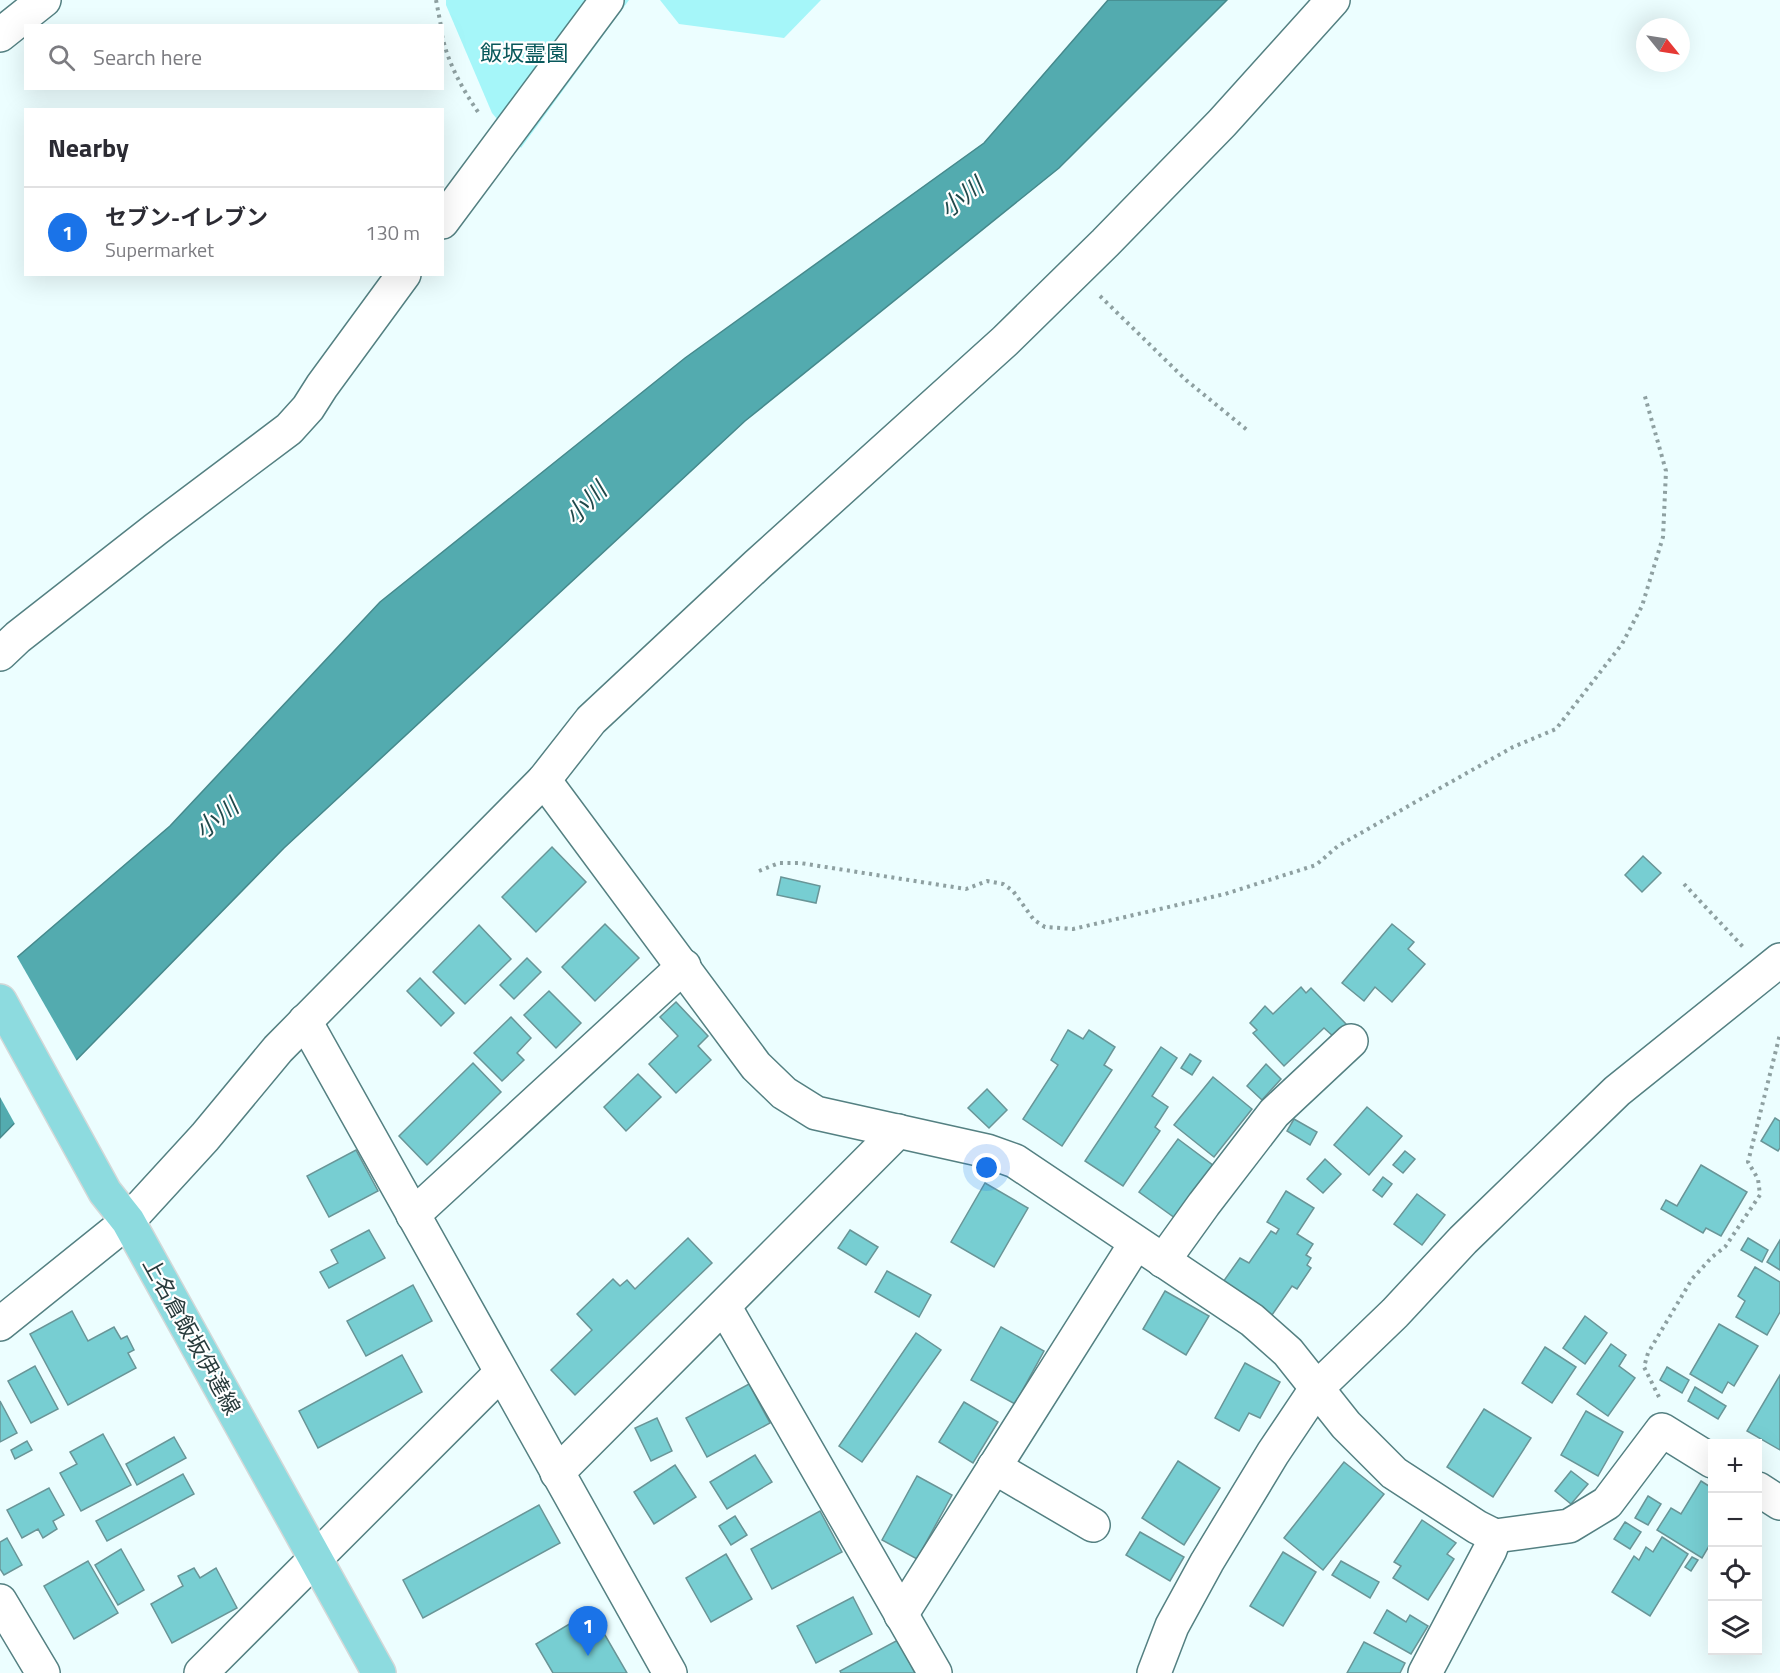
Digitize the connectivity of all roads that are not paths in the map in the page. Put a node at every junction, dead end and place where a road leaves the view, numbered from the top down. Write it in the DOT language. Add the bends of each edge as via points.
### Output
graph roads {
  1 [pos="44,0"];
  2 [pos="607,0"];
  3 [pos="1333,0"];
  4 [pos="0,35"];
  5 [pos="444,219"];
  6 [pos="403,276"];
  7 [pos="6,642"];
  8 [pos="544,780"];
  9 [pos="684,966"];
  10 [pos="1772,967"];
  11 [pos="0,1001"];
  12 [pos="305,1021"];
  13 [pos="1351,1041"];
  14 [pos="898,1131"];
  15 [pos="413,1215"];
  16 [pos="128,1221"];
  17 [pos="1136,1243"];
  18 [pos="1163,1261"];
  19 [pos="724,1306"];
  20 [pos="0,1324"];
  21 [pos="501,1373"];
  22 [pos="1316,1389"];
  23 [pos="1708,1458"];
  24 [pos="994,1467"];
  25 [pos="557,1473"];
  26 [pos="1093,1525"];
  27 [pos="1495,1536"];
  28 [pos="316,1558"];
  29 [pos="0,1600"];
  30 [pos="901,1615"];
  31 [pos="43,1673"];
  32 [pos="201,1673"];
  33 [pos="379,1673"];
  34 [pos="670,1673"];
  35 [pos="935,1673"];
  36 [pos="1154,1673"];
  37 [pos="1425,1673"];
  1 -- 4 [label="street"];
  2 -- 5 [label="street"];
  3 -- 8 [label="street" via="1222,123 1076,272 591,720"];
  6 -- 7 [label="street" via="308,408 288,429"];
  8 -- 9 [label="street"];
  8 -- 12 [label="street"];
  9 -- 14 [label="street" via="756,1066 784,1093 816,1113"];
  9 -- 15 [label="street"];
  10 -- 22 [label="street" via="1617,1091"];
  11 -- 16 [label="main road, 上名倉飯坂伊達線" via="105,1192"];
  12 -- 15 [label="street"];
  12 -- 16 [label="street"];
  13 -- 18 [label="street" via="1274,1113"];
  14 -- 17 [label="street" via="1015,1161"];
  14 -- 19 [label="street"];
  15 -- 21 [label="street"];
  16 -- 20 [label="street"];
  16 -- 28 [label="main road, 上名倉飯坂伊達線"];
  17 -- 18 [label="street"];
  17 -- 24 [label="street"];
  18 -- 22 [label="street" via="1252,1320 1288,1352"];
  19 -- 25 [label="street"];
  19 -- 30 [label="street"];
  21 -- 25 [label="street"];
  21 -- 28 [label="street"];
  22 -- 27 [label="street" via="1394,1473"];
  22 -- 36 [label="street" via="1207,1562 1172,1626"];
  23 -- 27 [label="street" via="1662,1430 1607,1503 1569,1526"];
  24 -- 26 [label="street"];
  24 -- 30 [label="street"];
  25 -- 34 [label="street"];
  27 -- 37 [label="street"];
  28 -- 32 [label="street"];
  28 -- 33 [label="main road, 上名倉飯坂伊達線"];
  29 -- 31 [label="street"];
  30 -- 35 [label="street"];
}
